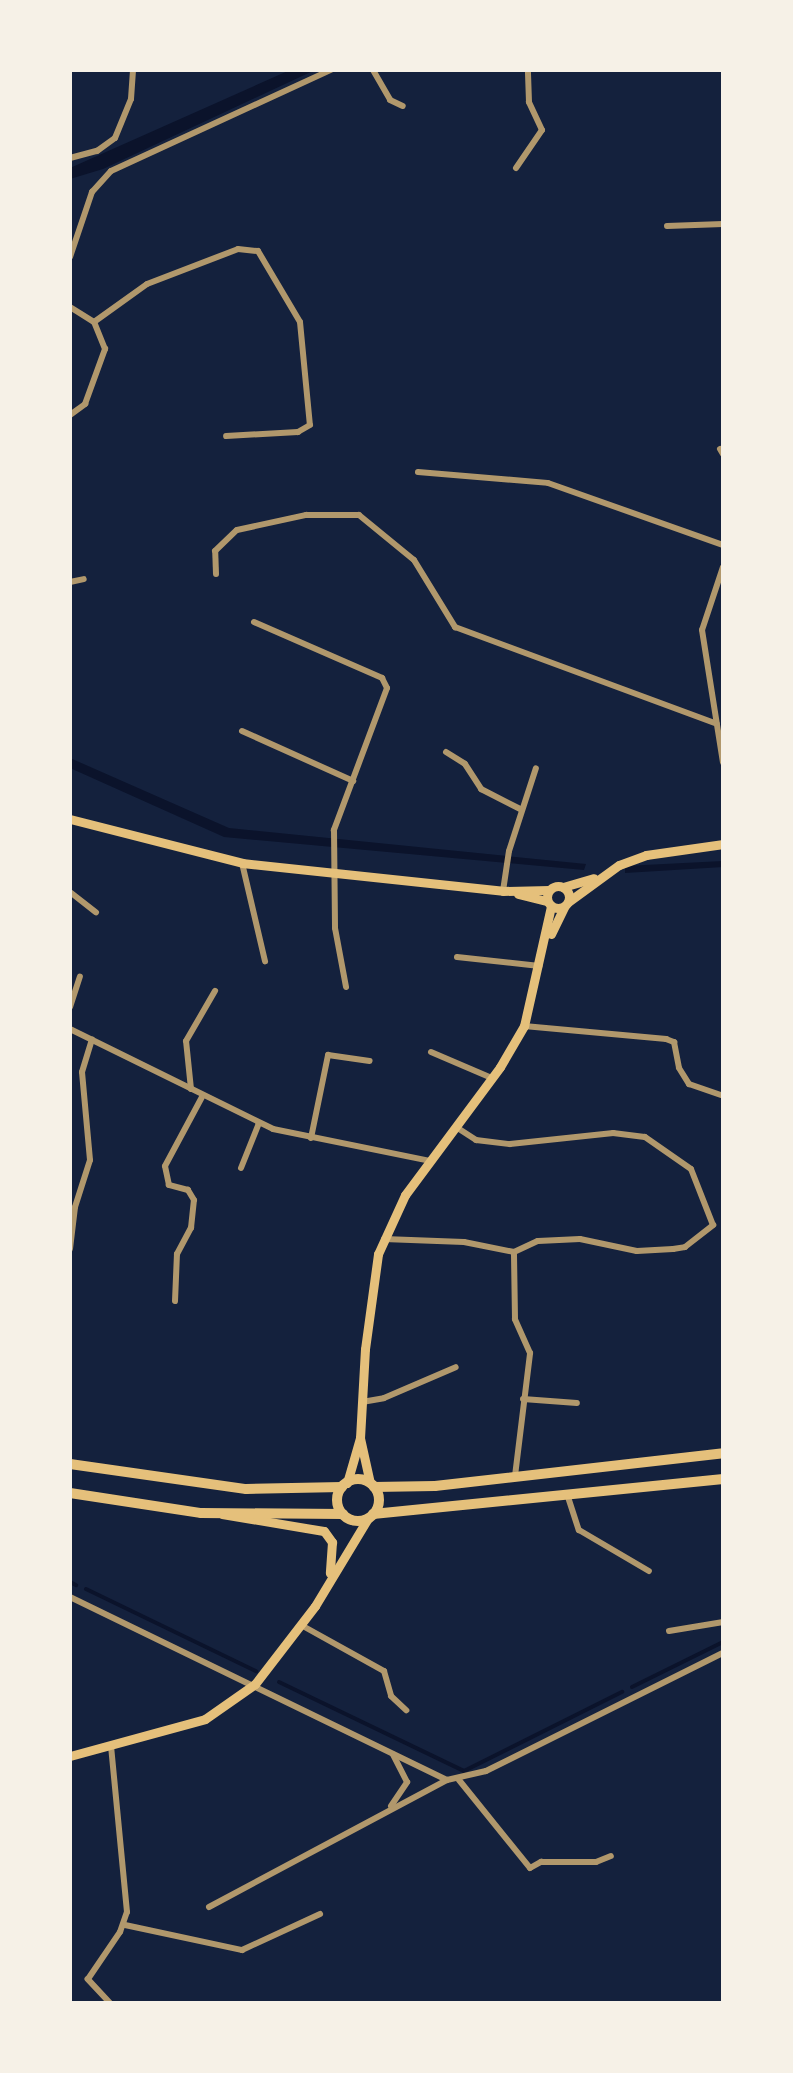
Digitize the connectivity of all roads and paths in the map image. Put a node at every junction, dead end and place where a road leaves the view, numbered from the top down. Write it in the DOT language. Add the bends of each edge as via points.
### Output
graph roads {
  1 [pos="133,70"];
  2 [pos="331,70"];
  3 [pos="373,70"];
  4 [pos="528,70"];
  5 [pos="403,106"];
  6 [pos="70,158"];
  7 [pos="516,168"];
  8 [pos="723,224"];
  9 [pos="667,226"];
  10 [pos="70,257"];
  11 [pos="70,307"];
  12 [pos="94,322"];
  13 [pos="70,415"];
  14 [pos="226,436"];
  15 [pos="418,472"];
  16 [pos="723,545"];
  17 [pos="723,567"];
  18 [pos="216,574"];
  19 [pos="84,579"];
  20 [pos="70,582"];
  21 [pos="254,622"];
  22 [pos="717,724"];
  23 [pos="242,731"];
  24 [pos="446,752"];
  25 [pos="723,762"];
  26 [pos="536,768"];
  27 [pos="353,781"];
  28 [pos="520,809"];
  29 [pos="70,819"];
  30 [pos="723,844"];
  31 [pos="242,863"];
  32 [pos="333,875"];
  33 [pos="602,875"];
  34 [pos="563,887"];
  35 [pos="549,890"];
  36 [pos="505,891"];
  37 [pos="70,892"];
  38 [pos="549,904"];
  39 [pos="566,904"];
  40 [pos="96,912"];
  41 [pos="546,944"];
  42 [pos="457,957"];
  43 [pos="265,961"];
  44 [pos="540,966"];
  45 [pos="80,977"];
  46 [pos="346,987"];
  47 [pos="215,991"];
  48 [pos="70,1007"];
  49 [pos="524,1026"];
  50 [pos="70,1029"];
  51 [pos="92,1040"];
  52 [pos="431,1052"];
  53 [pos="370,1061"];
  54 [pos="492,1078"];
  55 [pos="191,1089"];
  56 [pos="723,1096"];
  57 [pos="202,1097"];
  58 [pos="259,1123"];
  59 [pos="456,1127"];
  60 [pos="311,1138"];
  61 [pos="430,1161"];
  62 [pos="241,1168"];
  63 [pos="72,1206"];
  64 [pos="713,1225"];
  65 [pos="723,1226"];
  66 [pos="384,1239"];
  67 [pos="70,1249"];
  68 [pos="514,1252"];
  69 [pos="175,1301"];
  70 [pos="456,1367"];
  71 [pos="523,1399"];
  72 [pos="362,1402"];
  73 [pos="577,1403"];
  74 [pos="360,1438"];
  75 [pos="723,1453"];
  76 [pos="70,1464"];
  77 [pos="515,1476"];
  78 [pos="723,1479"];
  79 [pos="345,1485"];
  80 [pos="372,1485"];
  81 [pos="70,1493"];
  82 [pos="568,1497"];
  83 [pos="222,1514"];
  84 [pos="343,1514"];
  85 [pos="371,1516"];
  86 [pos="649,1571"];
  87 [pos="330,1576"];
  88 [pos="70,1597"];
  89 [pos="723,1622"];
  90 [pos="301,1625"];
  91 [pos="669,1631"];
  92 [pos="723,1653"];
  93 [pos="255,1684"];
  94 [pos="406,1710"];
  95 [pos="111,1746"];
  96 [pos="392,1752"];
  97 [pos="70,1756"];
  98 [pos="447,1780"];
  99 [pos="459,1780"];
  100 [pos="389,1809"];
  101 [pos="611,1856"];
  102 [pos="209,1907"];
  103 [pos="320,1914"];
  104 [pos="125,1925"];
  105 [pos="110,2003"];
  1 -- 6 [label="street" via="131,99 115,138 97,151"];
  2 -- 10 [label="street" via="111,171 92,192"];
  3 -- 5 [label="street" via="390,100"];
  4 -- 7 [label="street" via="529,102 542,130"];
  8 -- 9 [label="street"];
  11 -- 12 [label="street"];
  12 -- 13 [label="street" via="105,349 85,404"];
  12 -- 14 [label="street" via="147,284 247,248 266,260 300,322 306,430"];
  15 -- 16 [label="street" via="548,483"];
  17 -- 22 [label="street" via="702,630"];
  18 -- 22 [label="street" via="215,551 237,530 343,512 359,515 414,560 455,627"];
  19 -- 20 [label="street"];
  21 -- 27 [label="street" via="382,678 387,688"];
  22 -- 25 [label="street"];
  23 -- 27 [label="street"];
  24 -- 28 [label="street" via="465,764 481,789"];
  26 -- 28 [label="street"];
  27 -- 32 [label="street" via="334,830"];
  28 -- 36 [label="street"];
  29 -- 31 [label="main road"];
  30 -- 33 [label="main road" via="646,855"];
  31 -- 32 [label="main road"];
  31 -- 43 [label="street"];
  32 -- 36 [label="main road"];
  32 -- 46 [label="street" via="335,928"];
  33 -- 34 [label="main road"];
  33 -- 39 [label="main road"];
  34 -- 35 [label="main road"];
  34 -- 39 [label="main road"];
  35 -- 36 [label="main road"];
  35 -- 38 [label="main road"];
  36 -- 38 [label="main road"];
  37 -- 40 [label="street"];
  38 -- 39 [label="main road"];
  38 -- 41 [label="main road"];
  39 -- 41 [label="main road"];
  41 -- 44 [label="main road"];
  42 -- 44 [label="street"];
  44 -- 49 [label="main road"];
  45 -- 48 [label="street"];
  47 -- 55 [label="street" via="186,1041"];
  49 -- 54 [label="main road"];
  49 -- 56 [label="street" via="666,1039 674,1042 679,1068 689,1084"];
  50 -- 51 [label="street"];
  51 -- 55 [label="street"];
  51 -- 63 [label="street" via="82,1072 90,1160"];
  52 -- 54 [label="street"];
  53 -- 60 [label="street" via="328,1055"];
  54 -- 59 [label="main road"];
  55 -- 57 [label="street"];
  57 -- 58 [label="street"];
  57 -- 69 [label="street" via="165,1166 169,1185 188,1190 194,1200 191,1228 177,1254"];
  58 -- 60 [label="street"];
  58 -- 62 [label="street"];
  59 -- 61 [label="main road"];
  59 -- 64 [label="street" via="476,1140 510,1144 613,1133 645,1137 691,1169"];
  60 -- 61 [label="street"];
  61 -- 66 [label="main road" via="405,1195"];
  63 -- 67 [label="street"];
  64 -- 65 [label="street"];
  64 -- 68 [label="street" via="673,1249 637,1251 580,1239 538,1241"];
  66 -- 68 [label="street" via="464,1242"];
  66 -- 72 [label="main road" via="372,1278"];
  68 -- 71 [label="street" via="515,1319 530,1353"];
  70 -- 72 [label="street"];
  71 -- 73 [label="street"];
  71 -- 77 [label="street"];
  72 -- 74 [label="main road"];
  74 -- 79 [label="main road"];
  74 -- 80 [label="main road"];
  75 -- 77 [label="main road"];
  76 -- 79 [label="main road" via="246,1489"];
  77 -- 80 [label="main road"];
  78 -- 82 [label="main road"];
  79 -- 80 [label="main road"];
  79 -- 84 [label="main road" via="337,1497"];
  80 -- 85 [label="main road" via="378,1504"];
  81 -- 83 [label="main road"];
  82 -- 85 [label="main road"];
  82 -- 86 [label="street" via="579,1530"];
  83 -- 84 [label="main road"];
  83 -- 87 [label="main road" via="324,1531 332,1542"];
  84 -- 85 [label="main road" via="356,1521"];
  85 -- 87 [label="main road"];
  87 -- 90 [label="main road"];
  88 -- 93 [label="street"];
  89 -- 91 [label="street"];
  90 -- 93 [label="main road"];
  90 -- 94 [label="street" via="384,1671 391,1696"];
  92 -- 99 [label="street" via="597,1719"];
  93 -- 95 [label="main road" via="205,1719"];
  93 -- 96 [label="street"];
  95 -- 97 [label="main road"];
  95 -- 104 [label="street"];
  96 -- 98 [label="street"];
  96 -- 100 [label="street" via="407,1782"];
  98 -- 99 [label="street"];
  98 -- 100 [label="street"];
  99 -- 101 [label="street" via="530,1868 541,1862 596,1862"];
  100 -- 102 [label="street"];
  103 -- 104 [label="street" via="242,1950"];
  104 -- 105 [label="street" via="88,1979"];
}
